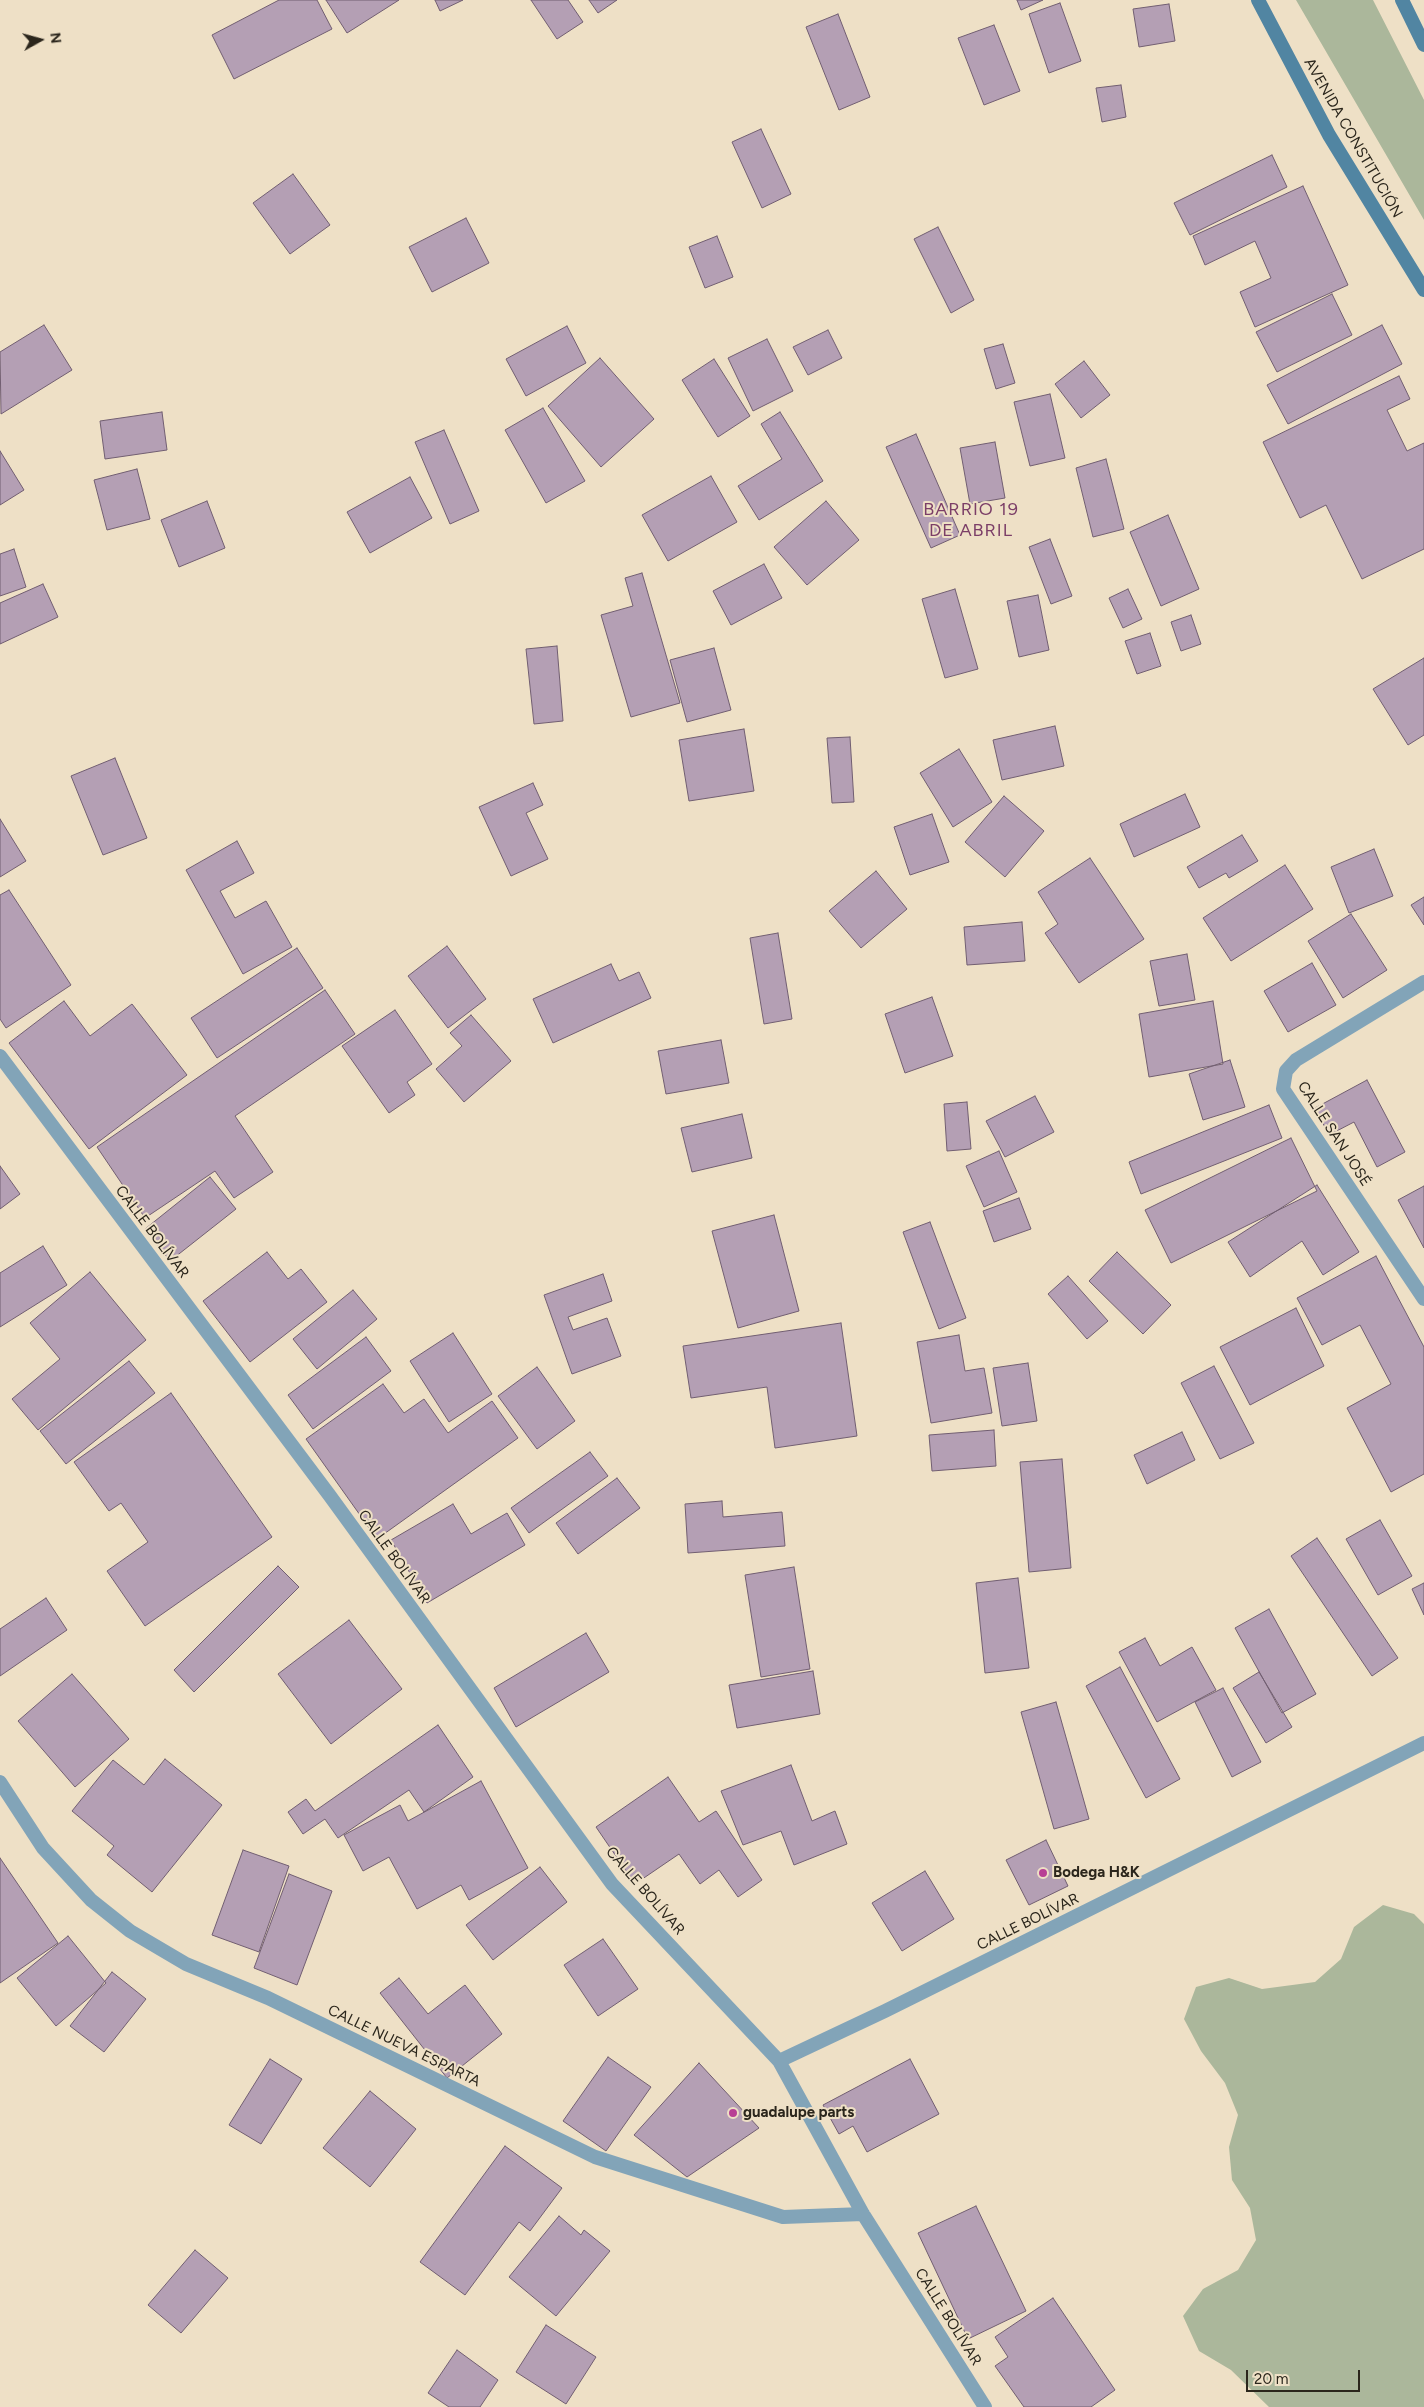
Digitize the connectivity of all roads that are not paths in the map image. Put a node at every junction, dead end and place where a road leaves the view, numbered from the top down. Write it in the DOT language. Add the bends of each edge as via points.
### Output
graph roads {
  1 [pos="1258,0"];
  2 [pos="1402,0"];
  3 [pos="1424,45"];
  4 [pos="1424,290"];
  5 [pos="1424,982"];
  6 [pos="0,1056"];
  7 [pos="1424,1299"];
  8 [pos="1424,1743"];
  9 [pos="0,1782"];
  10 [pos="779,2062"];
  11 [pos="863,2214"];
  12 [pos="985,2407"];
  1 -- 4 [label="main road, AVENIDA CONSTITUCIÓN" via="1329,135"];
  2 -- 3 [label="main road"];
  5 -- 7 [label="street, CALLE SAN JOSÉ" via="1296,1060 1286,1071 1283,1089"];
  6 -- 10 [label="street, CALLE BOLÍVAR" via="330,1496 612,1884"];
  8 -- 10 [label="street, CALLE BOLÍVAR"];
  9 -- 11 [label="street, CALLE NUEVA ESPARTA" via="43,1848 91,1900 130,1931 186,1964 268,1998 594,2157 782,2217"];
  10 -- 11 [label="street, CALLE BOLÍVAR"];
  11 -- 12 [label="street, CALLE BOLÍVAR"];
}
